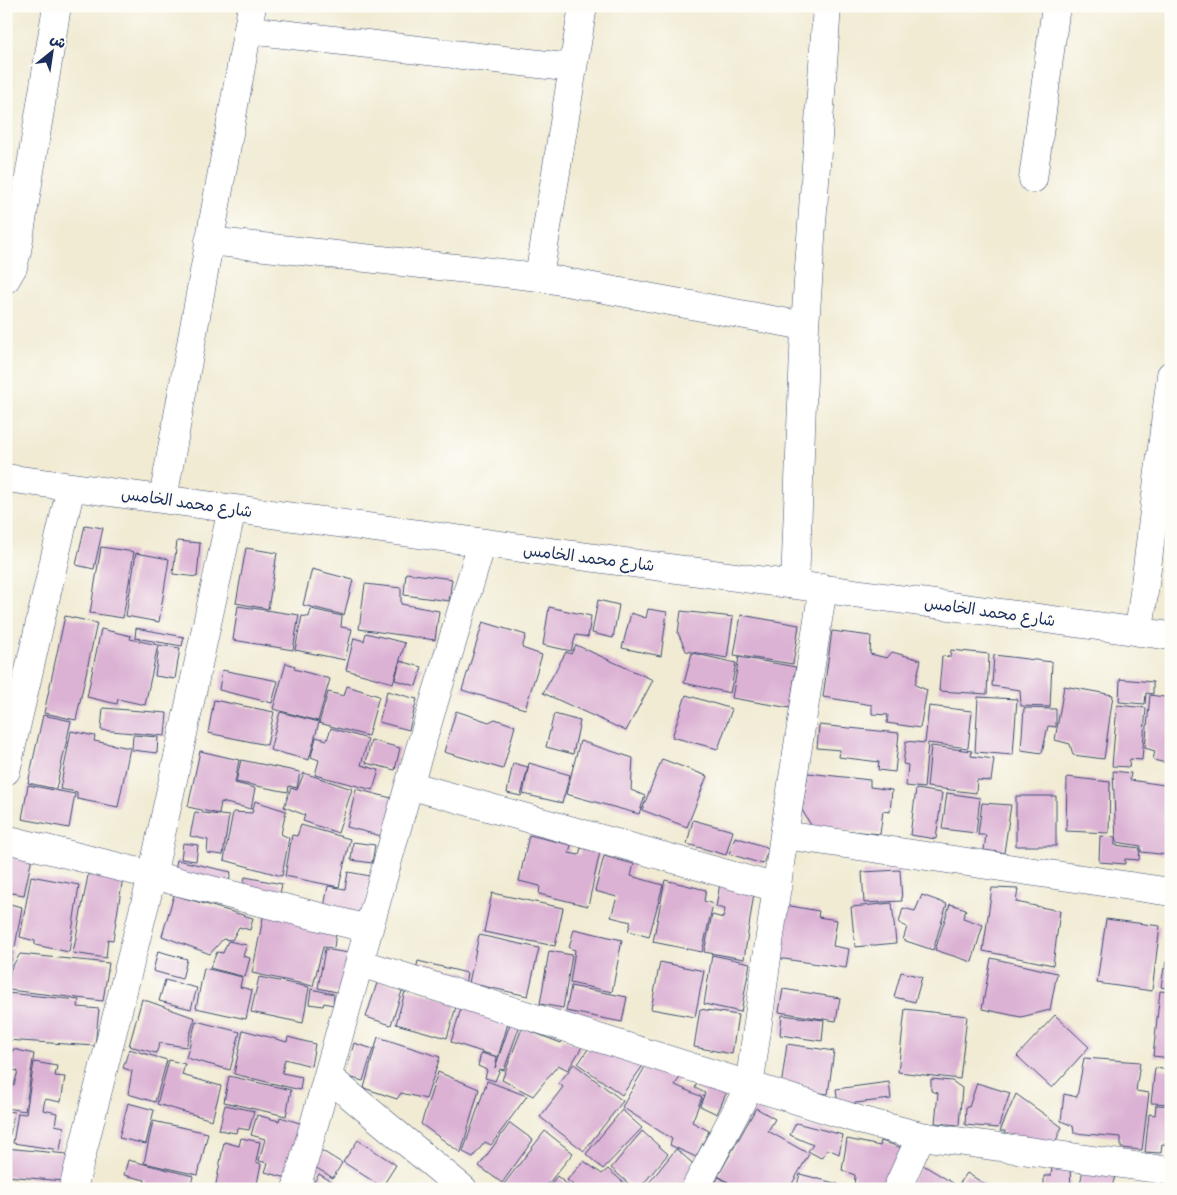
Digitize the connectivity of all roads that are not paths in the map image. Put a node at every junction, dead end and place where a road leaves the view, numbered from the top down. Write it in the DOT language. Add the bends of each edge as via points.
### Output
graph roads {
  1 [pos="57,6"];
  2 [pos="582,6"];
  3 [pos="827,6"];
  4 [pos="1056,6"];
  5 [pos="250,18"];
  6 [pos="573,68"];
  7 [pos="1033,179"];
  8 [pos="209,241"];
  9 [pos="539,277"];
  10 [pos="6,279"];
  11 [pos="805,326"];
  12 [pos="1171,375"];
  13 [pos="6,478"];
  14 [pos="71,487"];
  15 [pos="163,499"];
  16 [pos="232,509"];
  17 [pos="482,543"];
  18 [pos="795,584"];
  19 [pos="823,588"];
  20 [pos="1139,632"];
  21 [pos="1171,636"];
  22 [pos="6,771"];
  23 [pos="409,785"];
  24 [pos="784,835"];
  25 [pos="6,839"];
  26 [pos="152,876"];
  27 [pos="777,888"];
  28 [pos="1171,892"];
  29 [pos="369,929"];
  30 [pos="360,963"];
  31 [pos="328,1077"];
  32 [pos="748,1087"];
  33 [pos="921,1136"];
  34 [pos="1171,1171"];
  35 [pos="73,1189"];
  36 [pos="296,1189"];
  37 [pos="463,1189"];
  38 [pos="695,1189"];
  39 [pos="897,1189"];
  1 -- 10 [label="street" via="17,251"];
  2 -- 6 [label="street"];
  3 -- 11 [label="street"];
  4 -- 7 [label="street"];
  5 -- 6 [label="street"];
  5 -- 8 [label="street"];
  6 -- 9 [label="street"];
  8 -- 9 [label="street"];
  8 -- 15 [label="street"];
  9 -- 11 [label="street"];
  11 -- 18 [label="street"];
  12 -- 20 [label="street"];
  13 -- 14 [label="street, شارع محمد الخامس"];
  14 -- 15 [label="street, شارع محمد الخامس"];
  14 -- 22 [label="street"];
  15 -- 16 [label="street, شارع محمد الخامس"];
  16 -- 17 [label="street, شارع محمد الخامس"];
  16 -- 26 [label="street"];
  17 -- 18 [label="street, شارع محمد الخامس"];
  17 -- 23 [label="street"];
  18 -- 19 [label="street, شارع محمد الخامس"];
  19 -- 20 [label="street, شارع محمد الخامس"];
  19 -- 24 [label="street"];
  20 -- 21 [label="street, شارع محمد الخامس"];
  23 -- 27 [label="street"];
  23 -- 29 [label="street"];
  24 -- 27 [label="street"];
  24 -- 28 [label="street"];
  25 -- 26 [label="street"];
  26 -- 29 [label="street"];
  26 -- 35 [label="street"];
  27 -- 32 [label="street"];
  29 -- 30 [label="street"];
  30 -- 31 [label="street"];
  30 -- 32 [label="street"];
  31 -- 36 [label="street"];
  31 -- 37 [label="street"];
  32 -- 33 [label="street"];
  32 -- 38 [label="street"];
  33 -- 34 [label="street"];
  33 -- 39 [label="street"];
}
